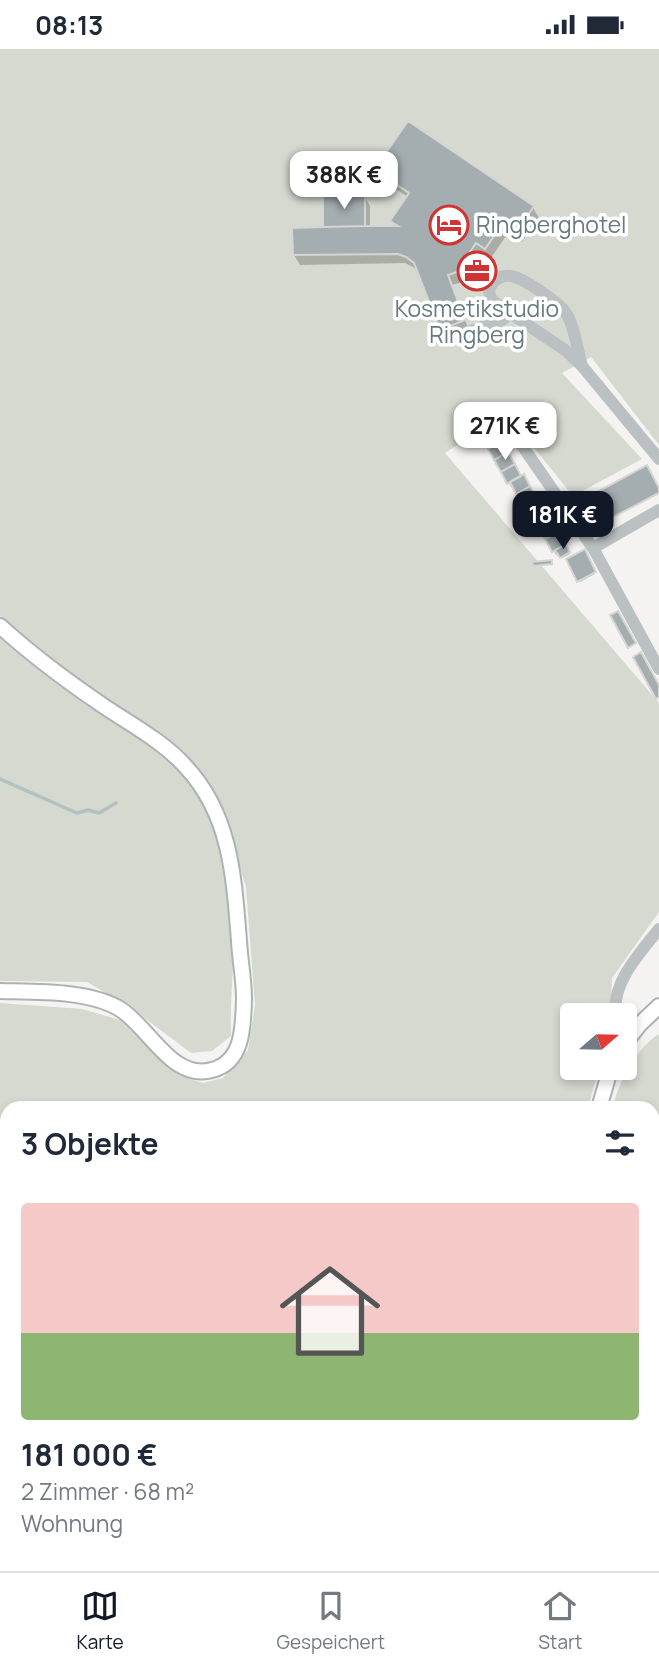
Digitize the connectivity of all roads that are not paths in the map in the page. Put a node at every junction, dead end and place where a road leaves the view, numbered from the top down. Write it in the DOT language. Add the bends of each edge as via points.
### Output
graph roads {
  1 [pos="510,314"];
  2 [pos="445,340"];
  3 [pos="582,366"];
  4 [pos="505,421"];
  5 [pos="659,459"];
  6 [pos="659,510"];
  7 [pos="593,548"];
  8 [pos="0,626"];
  9 [pos="659,669"];
  10 [pos="659,929"];
  11 [pos="0,991"];
  12 [pos="616,1003"];
  13 [pos="659,1006"];
  14 [pos="637,1027"];
  15 [pos="607,1080"];
  16 [pos="601,1101"];
  1 -- 2 [label="lane"];
  1 -- 3 [label="lane"];
  1 -- 3 [label="lane" via="489,293 495,280 507,275 526,282 567,314"];
  3 -- 5 [label="lane"];
  4 -- 7 [label="lane"];
  6 -- 7 [label="lane"];
  7 -- 9 [label="lane"];
  8 -- 11 [label="main road" via="49,667 178,759 206,794 225,833 234,881 244,990 241,1038 230,1061 212,1070 192,1071 171,1060 119,1008 88,998"];
  10 -- 12 [label="lane" via="623,979"];
  13 -- 14 [label="main road"];
  15 -- 16 [label="main road"];
}
